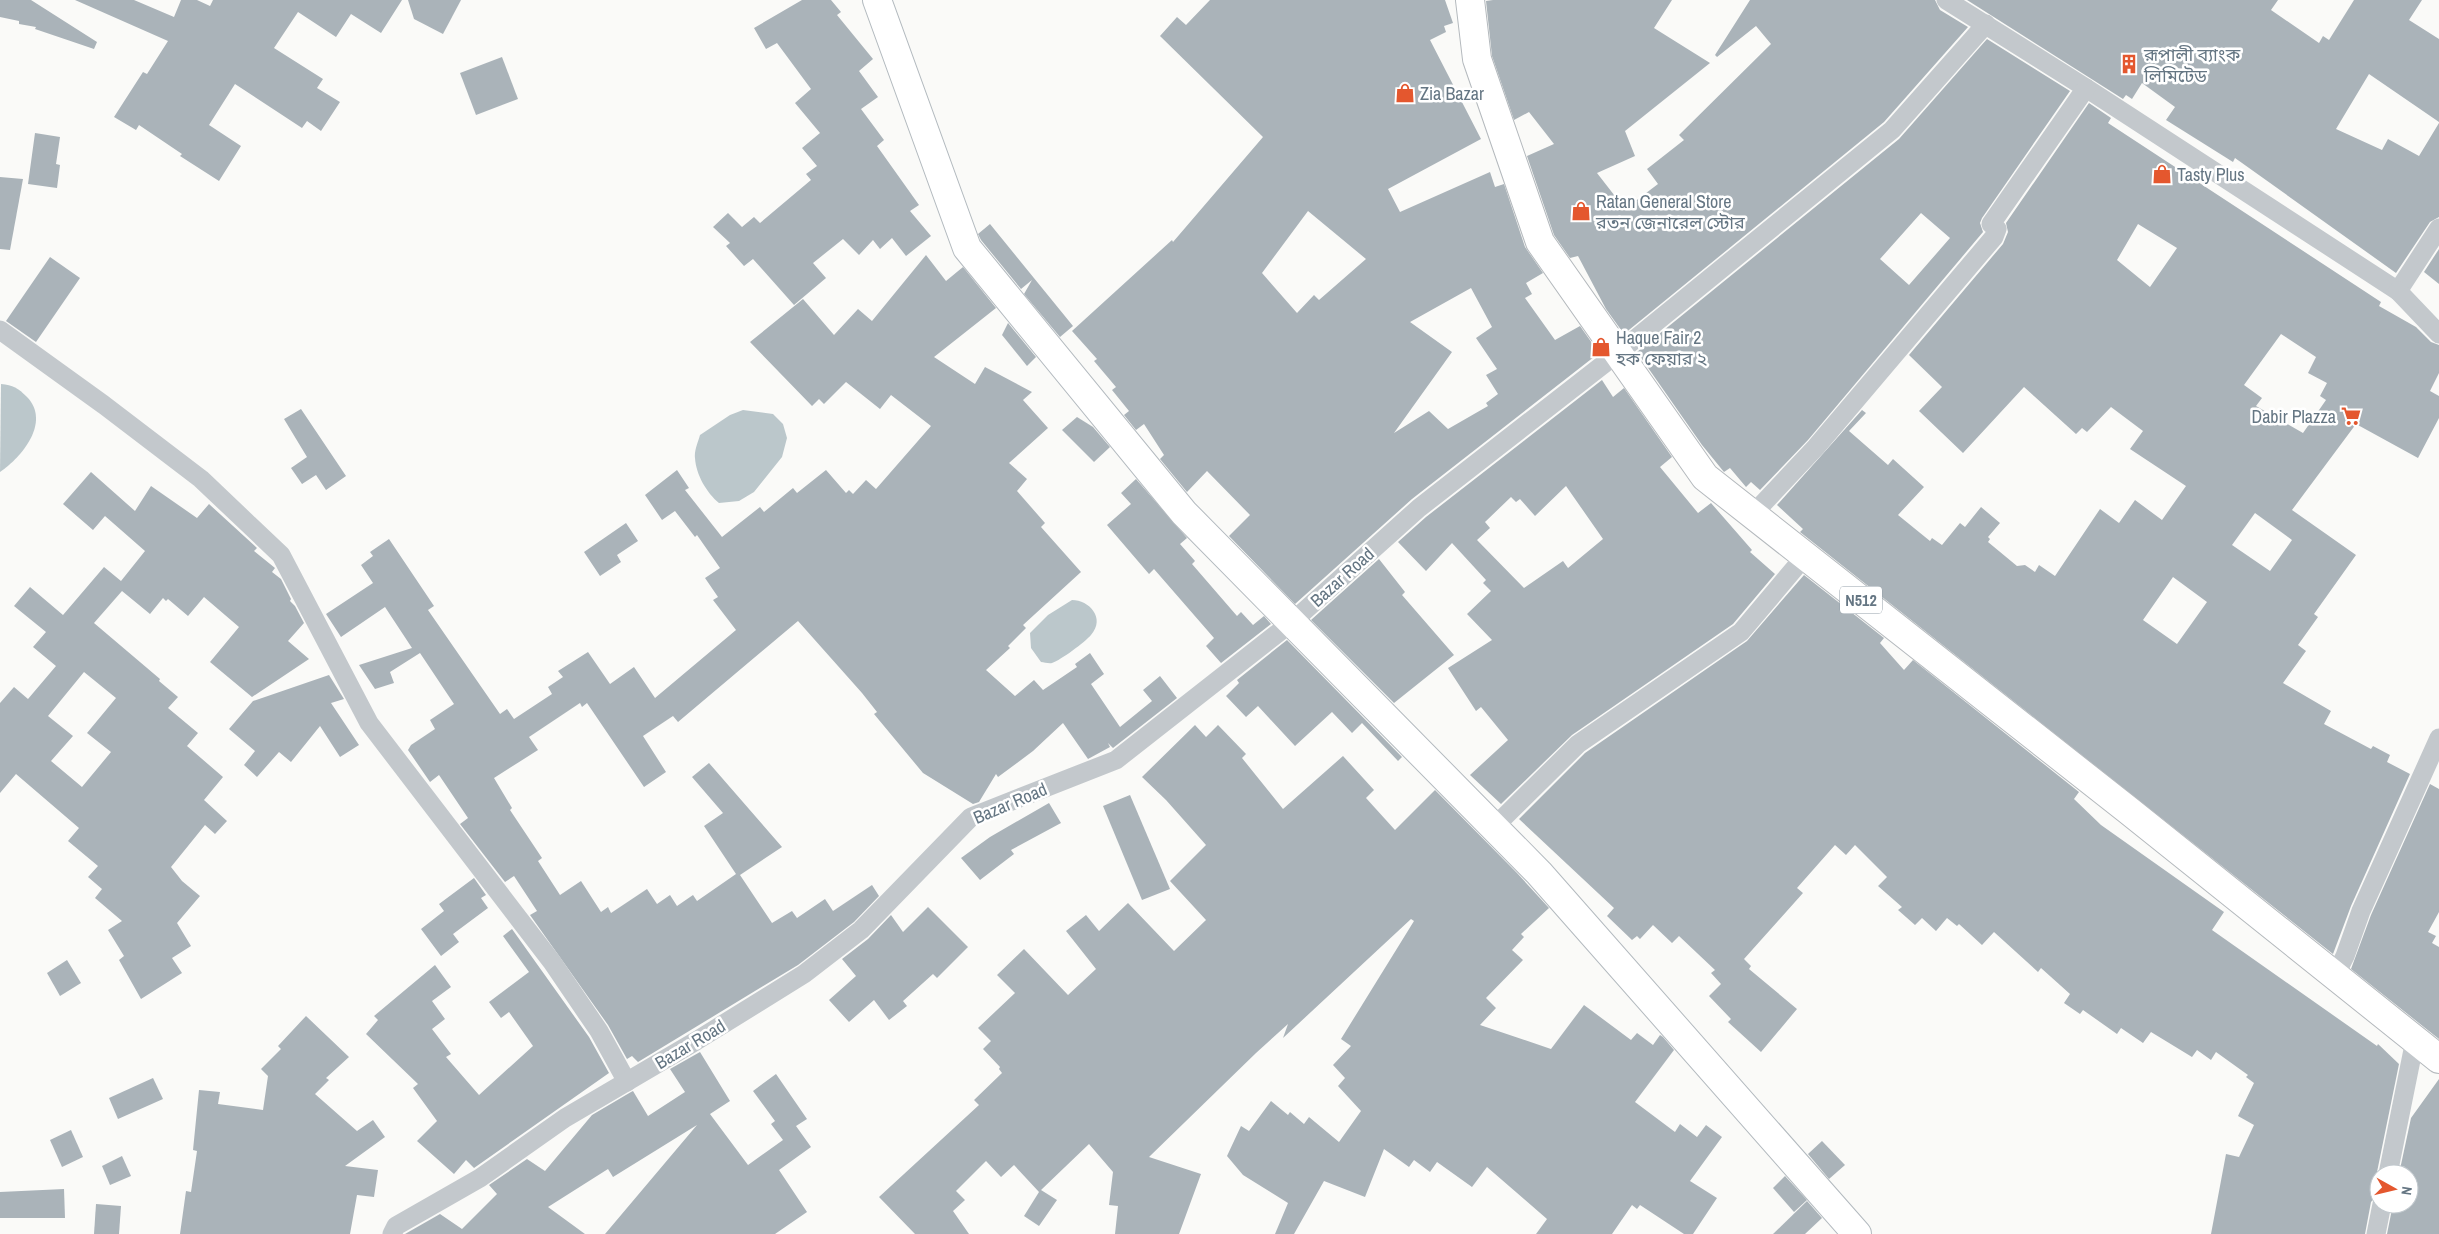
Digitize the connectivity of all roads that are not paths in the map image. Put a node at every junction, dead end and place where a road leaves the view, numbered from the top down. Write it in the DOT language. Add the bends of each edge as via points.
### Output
graph roads {
  1 [pos="877,0"];
  2 [pos="1470,0"];
  3 [pos="1946,0"];
  4 [pos="1986,24"];
  5 [pos="2086,88"];
  6 [pos="2439,228"];
  7 [pos="2398,291"];
  8 [pos="0,330"];
  9 [pos="2439,334"];
  10 [pos="1618,353"];
  11 [pos="1754,514"];
  12 [pos="1805,556"];
  13 [pos="1292,622"];
  14 [pos="2439,738"];
  15 [pos="1494,827"];
  16 [pos="2335,976"];
  17 [pos="2415,1040"];
  18 [pos="2439,1059"];
  19 [pos="627,1082"];
  20 [pos="2390,1164"];
  21 [pos="2380,1214"];
  22 [pos="392,1234"];
  23 [pos="1856,1234"];
  24 [pos="2376,1234"];
  1 -- 13 [label="main road" via="967,248 1184,513"];
  2 -- 10 [label="main road, N512" via="1477,59 1540,242"];
  3 -- 4 [label="street"];
  4 -- 5 [label="street"];
  4 -- 10 [label="street, Bazar Road" via="1892,130"];
  5 -- 7 [label="street"];
  5 -- 11 [label="street" via="1991,224 1997,229 1994,238 1816,447"];
  6 -- 7 [label="street"];
  7 -- 9 [label="street"];
  8 -- 19 [label="street" via="201,479 281,555 369,723 552,962 599,1031"];
  10 -- 11 [label="main road, N512" via="1705,477"];
  10 -- 13 [label="street, Bazar Road" via="1418,508"];
  11 -- 12 [label="main road, N512"];
  12 -- 15 [label="street" via="1741,632 1578,744"];
  12 -- 16 [label="main road, N512"];
  13 -- 15 [label="main road"];
  13 -- 19 [label="street, Bazar Road" via="1116,760 971,817 861,930 804,974"];
  14 -- 16 [label="street"];
  15 -- 23 [label="main road" via="1539,873"];
  16 -- 17 [label="main road, N512"];
  17 -- 18 [label="main road, N512"];
  17 -- 20 [label="street"];
  19 -- 22 [label="street, Bazar Road" via="565,1118 480,1178 396,1226"];
  21 -- 24 [label="street"];
}
